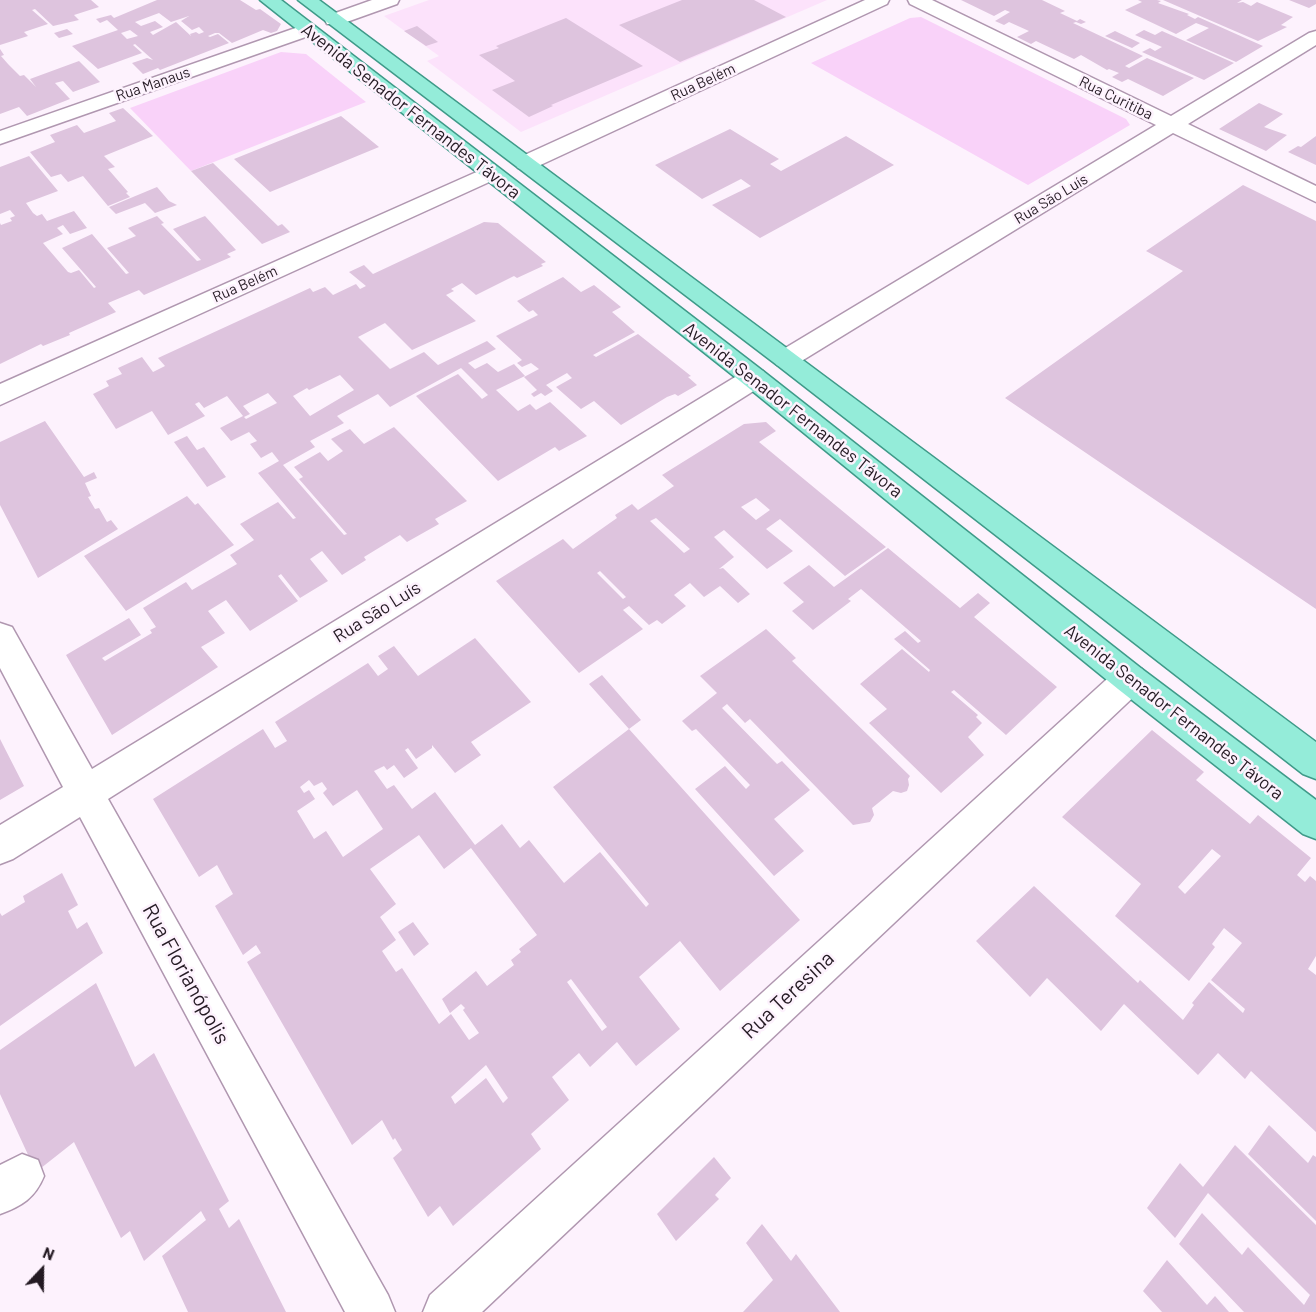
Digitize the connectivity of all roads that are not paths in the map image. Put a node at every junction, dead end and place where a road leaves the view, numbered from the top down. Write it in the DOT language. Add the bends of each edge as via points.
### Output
graph roads {
  1 [pos="269,0"];
  2 [pos="307,0"];
  3 [pos="390,0"];
  4 [pos="880,0"];
  5 [pos="917,0"];
  6 [pos="334,20"];
  7 [pos="307,30"];
  8 [pos="1316,37"];
  9 [pos="1173,125"];
  10 [pos="0,138"];
  11 [pos="526,163"];
  12 [pos="490,173"];
  13 [pos="1316,195"];
  14 [pos="786,359"];
  15 [pos="754,378"];
  16 [pos="0,395"];
  17 [pos="0,637"];
  18 [pos="1130,679"];
  19 [pos="1316,763"];
  20 [pos="86,792"];
  21 [pos="1316,822"];
  22 [pos="0,846"];
  23 [pos="371,1312"];
  24 [pos="447,1312"];
  1 -- 7 [label="main road, Avenida Senador Fernandes Távora"];
  2 -- 6 [label="main road, Avenida Senador Fernandes Távora"];
  3 -- 6 [label="street"];
  4 -- 11 [label="street, Rua Belém"];
  5 -- 9 [label="street, Rua Curitiba"];
  6 -- 11 [label="main road, Avenida Senador Fernandes Távora"];
  7 -- 10 [label="street, Rua Manaus"];
  7 -- 12 [label="main road, Avenida Senador Fernandes Távora"];
  8 -- 9 [label="street, Rua São Luís"];
  9 -- 13 [label="street, Rua Curitiba"];
  9 -- 14 [label="street, Rua São Luís"];
  11 -- 14 [label="main road, Avenida Senador Fernandes Távora"];
  12 -- 15 [label="main road, Avenida Senador Fernandes Távora"];
  12 -- 16 [label="street, Rua Belém"];
  14 -- 19 [label="main road, Avenida Senador Fernandes Távora"];
  15 -- 18 [label="main road, Avenida Senador Fernandes Távora"];
  15 -- 20 [label="street, Rua São Luís"];
  17 -- 20 [label="street, Rua Florianópolis"];
  18 -- 21 [label="main road, Avenida Senador Fernandes Távora"];
  18 -- 24 [label="street, Rua Teresina"];
  20 -- 22 [label="street, Rua São Luís"];
  20 -- 23 [label="street, Rua Florianópolis"];
}
